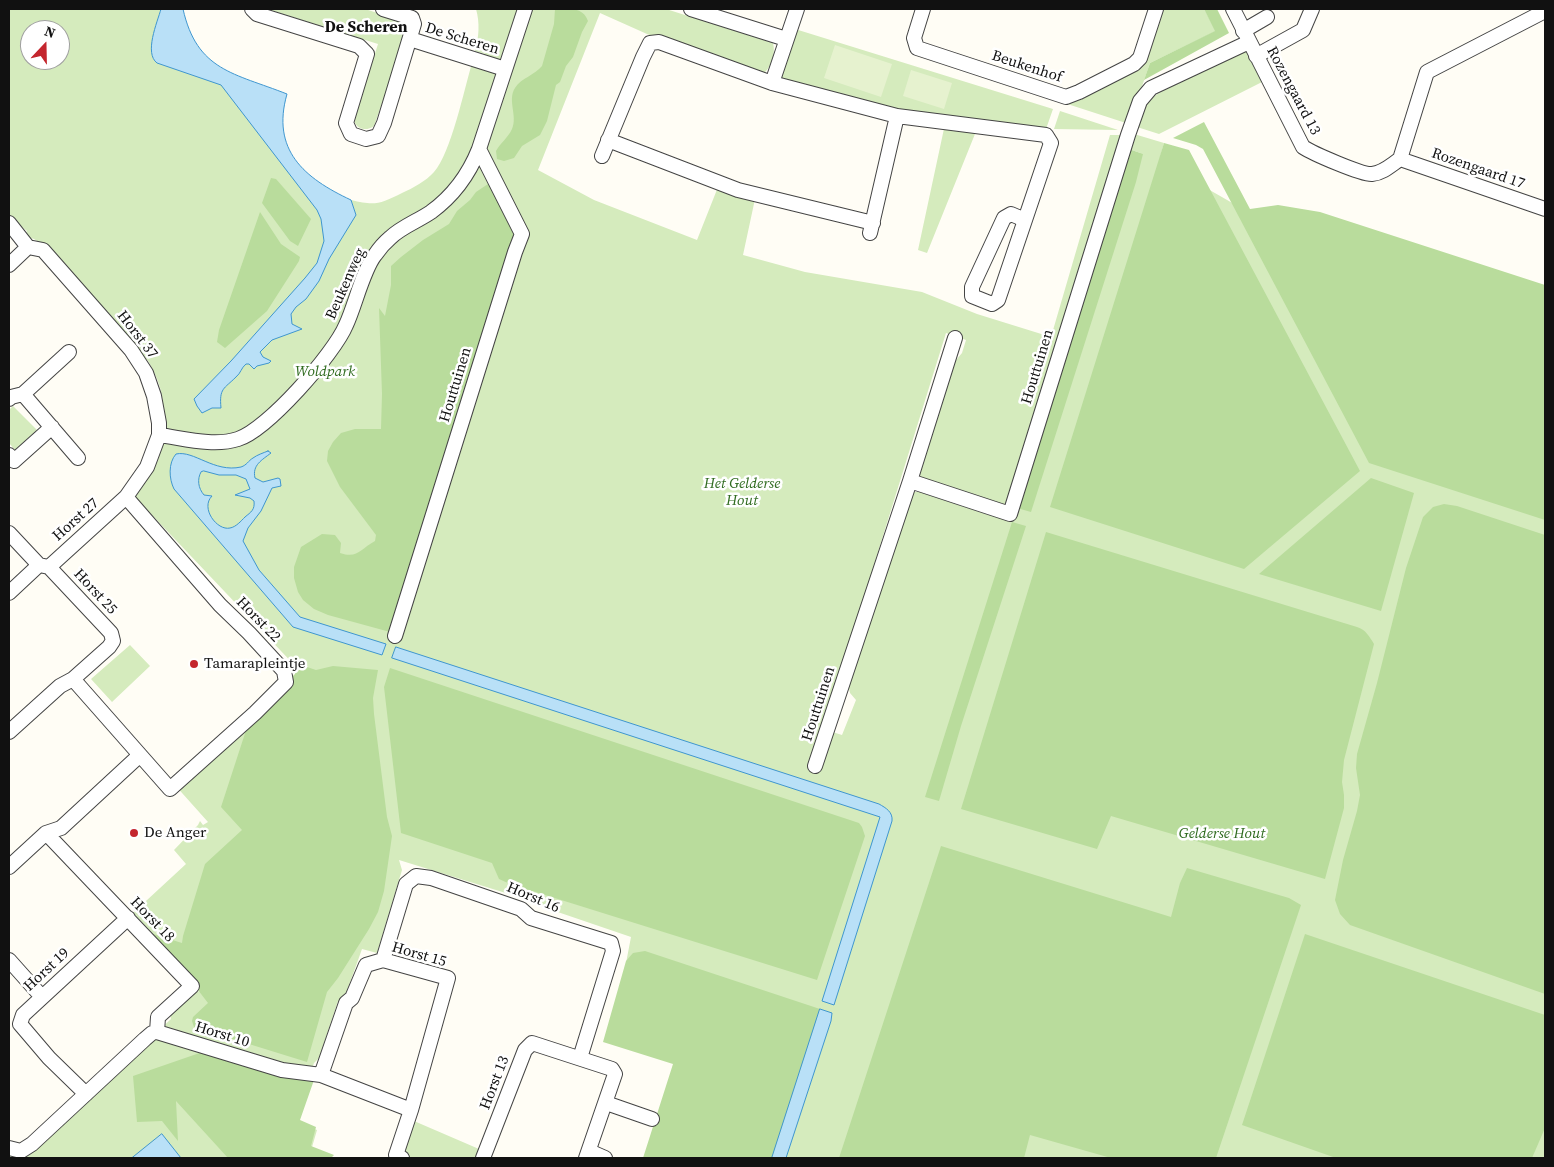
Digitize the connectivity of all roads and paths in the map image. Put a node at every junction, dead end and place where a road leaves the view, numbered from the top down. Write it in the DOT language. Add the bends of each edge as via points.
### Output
graph roads {
  1 [pos="252,9"];
  2 [pos="383,9"];
  3 [pos="525,9"];
  4 [pos="691,9"];
  5 [pos="797,9"];
  6 [pos="923,9"];
  7 [pos="1156,9"];
  8 [pos="1233,9"];
  9 [pos="1312,9"];
  10 [pos="1535,12"];
  11 [pos="1267,17"];
  12 [pos="1246,36"];
  13 [pos="410,39"];
  14 [pos="786,39"];
  15 [pos="1256,56"];
  16 [pos="505,69"];
  17 [pos="772,83"];
  18 [pos="897,116"];
  19 [pos="608,140"];
  20 [pos="479,149"];
  21 [pos="602,156"];
  22 [pos="1400,159"];
  23 [pos="1545,209"];
  24 [pos="1025,220"];
  25 [pos="9,223"];
  26 [pos="28,247"];
  27 [pos="9,265"];
  28 [pos="955,338"];
  29 [pos="69,352"];
  30 [pos="23,394"];
  31 [pos="9,399"];
  32 [pos="52,427"];
  33 [pos="159,435"];
  34 [pos="9,455"];
  35 [pos="78,458"];
  36 [pos="910,481"];
  37 [pos="126,497"];
  38 [pos="9,533"];
  39 [pos="44,566"];
  40 [pos="9,593"];
  41 [pos="395,636"];
  42 [pos="73,679"];
  43 [pos="9,732"];
  44 [pos="140,755"];
  45 [pos="815,766"];
  46 [pos="46,833"];
  47 [pos="9,867"];
  48 [pos="128,918"];
  49 [pos="9,960"];
  50 [pos="383,960"];
  51 [pos="42,997"];
  52 [pos="157,1032"];
  53 [pos="580,1058"];
  54 [pos="321,1076"];
  55 [pos="86,1094"];
  56 [pos="606,1104"];
  57 [pos="412,1110"];
  58 [pos="652,1120"];
  59 [pos="9,1148"];
  60 [pos="587,1155"];
  61 [pos="398,1157"];
  62 [pos="484,1158"];
  63 [pos="605,1158"];
  1 -- 13 [label="street, De Scheren" via="257,14 359,46 367,54 346,124 351,134 366,139 378,136 384,123"];
  2 -- 13 [label="street, De Scheren" via="412,18 414,24"];
  3 -- 16 [label="street, Beukenweg"];
  4 -- 14 [label="street"];
  5 -- 14 [label="street"];
  6 -- 7 [label="street, Beukenhof" via="914,38 917,48 1066,97 1134,64 1140,58"];
  8 -- 12 [label="street, Rozengaard 13"];
  9 -- 15 [label="street" via="1303,30"];
  10 -- 22 [label="street" via="1427,72"];
  11 -- 12 [label="street"];
  12 -- 15 [label="street, Rozengaard 13"];
  12 -- 36 [label="street, Houttuinen" via="1151,88 1140,101 1010,514"];
  13 -- 16 [label="street, De Scheren"];
  14 -- 17 [label="street"];
  15 -- 22 [label="street, Rozengaard 13" via="1303,147 1371,174"];
  16 -- 20 [label="street, Beukenweg"];
  17 -- 18 [label="street"];
  17 -- 19 [label="street" via="659,42 650,43"];
  18 -- 19 [label="street" via="872,228 738,190"];
  18 -- 24 [label="street" via="1046,136 1051,143"];
  19 -- 21 [label="street"];
  20 -- 33 [label="street, Beukenweg" via="472,165 446,200 390,236 373,257 346,327 334,346 322,363 255,432 237,440 214,442"];
  20 -- 41 [label="street, Houttuinen" via="522,234"];
  22 -- 23 [label="street, Rozengaard 17"];
  24 -- 24 [label="street" via="1011,214 1004,218 972,287 972,296 992,304 998,300"];
  25 -- 26 [label="street, Horst 37"];
  26 -- 27 [label="street"];
  26 -- 33 [label="street, Horst 37" via="42,250 131,350 146,373 154,396"];
  28 -- 36 [label="street, Houttuinen"];
  29 -- 30 [label="street"];
  30 -- 31 [label="street"];
  30 -- 32 [label="street"];
  32 -- 34 [label="street" via="14,461"];
  32 -- 35 [label="street"];
  33 -- 37 [label="street, Horst 37" via="148,467"];
  36 -- 45 [label="street, Houttuinen"];
  37 -- 39 [label="street, Horst 27"];
  37 -- 44 [label="street, Horst 22" via="220,605 284,671 286,682 170,790"];
  38 -- 39 [label="street, Horst 25"];
  39 -- 40 [label="street, Horst 27"];
  39 -- 42 [label="street, Horst 25" via="111,633 113,641 109,647"];
  42 -- 43 [label="street, Horst 25" via="60,686"];
  42 -- 44 [label="street, Horst 22"];
  44 -- 46 [label="street" via="61,828"];
  46 -- 47 [label="street"];
  46 -- 48 [label="street, Horst 18"];
  48 -- 51 [label="street, Horst 19"];
  48 -- 52 [label="street, Horst 18" via="192,986 158,1017"];
  49 -- 51 [label="street"];
  50 -- 53 [label="street, Horst 16" via="406,884 416,876 431,878 521,909 531,918 611,943 613,951"];
  50 -- 54 [label="street, Horst 15" via="366,965 352,998 346,1003"];
  50 -- 57 [label="street, Horst 15" via="448,978"];
  51 -- 55 [label="street, Horst 19" via="23,1015 20,1024 48,1058"];
  52 -- 54 [label="street, Horst 10" via="282,1070"];
  52 -- 55 [label="street" via="145,1039"];
  53 -- 56 [label="street, Horst 13" via="612,1069 615,1074"];
  53 -- 62 [label="street, Horst 13" via="532,1043 525,1050"];
  54 -- 57 [label="street, Horst 10"];
  55 -- 59 [label="street" via="32,1144 20,1151"];
  56 -- 58 [label="street"];
  56 -- 60 [label="street"];
  57 -- 61 [label="street"];
  60 -- 63 [label="street"];
}
